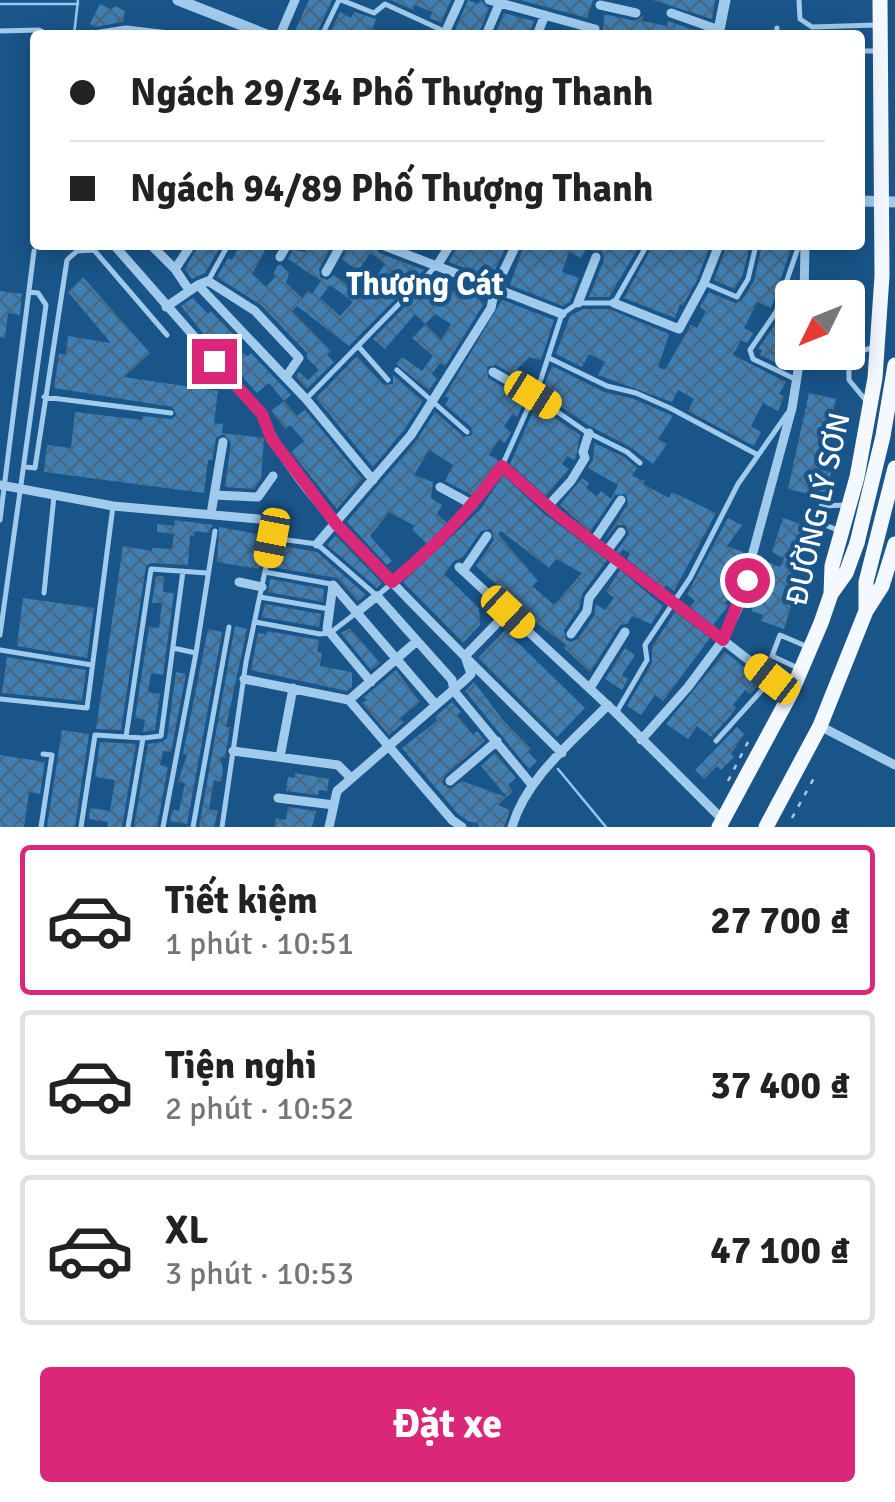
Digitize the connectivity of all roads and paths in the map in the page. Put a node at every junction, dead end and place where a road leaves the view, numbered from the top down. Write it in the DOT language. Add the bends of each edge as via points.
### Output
graph roads {
  1 [pos="178,0"];
  2 [pos="295,0"];
  3 [pos="340,0"];
  4 [pos="460,0"];
  5 [pos="489,0"];
  6 [pos="726,0"];
  7 [pos="799,0"];
  8 [pos="880,0"];
  9 [pos="501,1"];
  10 [pos="600,3"];
  11 [pos="636,12"];
  12 [pos="671,13"];
  13 [pos="545,15"];
  14 [pos="880,25"];
  15 [pos="0,30"];
  16 [pos="30,30"];
  17 [pos="255,30"];
  18 [pos="282,30"];
  19 [pos="325,30"];
  20 [pos="439,30"];
  21 [pos="446,30"];
  22 [pos="488,30"];
  23 [pos="538,30"];
  24 [pos="588,30"];
  25 [pos="594,30"];
  26 [pos="711,30"];
  27 [pos="719,30"];
  28 [pos="865,51"];
  29 [pos="881,51"];
  30 [pos="889,138"];
  31 [pos="889,202"];
  32 [pos="889,239"];
  33 [pos="118,250"];
  34 [pos="155,250"];
  35 [pos="188,250"];
  36 [pos="224,250"];
  37 [pos="284,250"];
  38 [pos="338,250"];
  39 [pos="397,250"];
  40 [pos="447,250"];
  41 [pos="514,250"];
  42 [pos="644,250"];
  43 [pos="717,250"];
  44 [pos="755,250"];
  45 [pos="800,250"];
  46 [pos="802,250"];
  47 [pos="34,251"];
  48 [pos="596,257"];
  49 [pos="280,258"];
  50 [pos="438,264"];
  51 [pos="176,269"];
  52 [pos="326,272"];
  53 [pos="803,280"];
  54 [pos="704,284"];
  55 [pos="198,285"];
  56 [pos="496,288"];
  57 [pos="29,292"];
  58 [pos="578,302"];
  59 [pos="614,304"];
  60 [pos="166,308"];
  61 [pos="562,314"];
  62 [pos="679,330"];
  63 [pos="167,335"];
  64 [pos="687,341"];
  65 [pos="878,346"];
  66 [pos="360,347"];
  67 [pos="549,358"];
  68 [pos="895,365"];
  69 [pos="397,370"];
  70 [pos="798,370"];
  71 [pos="493,372"];
  72 [pos="286,377"];
  73 [pos="388,380"];
  74 [pos="797,380"];
  75 [pos="533,395"];
  76 [pos="44,397"];
  77 [pos="306,399"];
  78 [pos="433,399"];
  79 [pos="870,405"];
  80 [pos="792,408"];
  81 [pos="171,413"];
  82 [pos="467,432"];
  83 [pos="589,433"];
  84 [pos="224,442"];
  85 [pos="758,456"];
  86 [pos="640,462"];
  87 [pos="502,466"];
  88 [pos="26,468"];
  89 [pos="895,468"];
  90 [pos="273,476"];
  91 [pos="373,480"];
  92 [pos="3,486"];
  93 [pos="440,487"];
  94 [pos="21,490"];
  95 [pos="214,494"];
  96 [pos="54,496"];
  97 [pos="620,500"];
  98 [pos="473,505"];
  99 [pos="114,506"];
  100 [pos="548,506"];
  101 [pos="850,506"];
  102 [pos="212,514"];
  103 [pos="258,519"];
  104 [pos="0,520"];
  105 [pos="336,524"];
  106 [pos="214,532"];
  107 [pos="621,532"];
  108 [pos="842,532"];
  109 [pos="487,536"];
  110 [pos="593,542"];
  111 [pos="316,544"];
  112 [pos="895,544"];
  113 [pos="606,552"];
  114 [pos="617,561"];
  115 [pos="184,571"];
  116 [pos="265,572"];
  117 [pos="208,573"];
  118 [pos="239,582"];
  119 [pos="392,582"];
  120 [pos="333,584"];
  121 [pos="44,592"];
  122 [pos="261,592"];
  123 [pos="831,594"];
  124 [pos="377,596"];
  125 [pos="672,602"];
  126 [pos="329,609"];
  127 [pos="866,611"];
  128 [pos="508,612"];
  129 [pos="356,613"];
  130 [pos="255,622"];
  131 [pos="229,627"];
  132 [pos="625,632"];
  133 [pos="330,633"];
  134 [pos="572,634"];
  135 [pos="0,635"];
  136 [pos="723,640"];
  137 [pos="417,641"];
  138 [pos="172,648"];
  139 [pos="811,648"];
  140 [pos="0,650"];
  141 [pos="196,652"];
  142 [pos="465,656"];
  143 [pos="396,659"];
  144 [pos="92,665"];
  145 [pos="802,670"];
  146 [pos="244,679"];
  147 [pos="772,679"];
  148 [pos="371,682"];
  149 [pos="293,688"];
  150 [pos="590,688"];
  151 [pos="454,691"];
  152 [pos="792,693"];
  153 [pos="0,699"];
  154 [pos="349,700"];
  155 [pos="436,705"];
  156 [pos="608,705"];
  157 [pos="616,713"];
  158 [pos="820,726"];
  159 [pos="751,736"];
  160 [pos="126,737"];
  161 [pos="143,738"];
  162 [pos="641,740"];
  163 [pos="498,741"];
  164 [pos="716,741"];
  165 [pos="388,746"];
  166 [pos="233,751"];
  167 [pos="562,753"];
  168 [pos="42,754"];
  169 [pos="280,757"];
  170 [pos="895,765"];
  171 [pos="815,776"];
  172 [pos="351,778"];
  173 [pos="728,780"];
  174 [pos="450,781"];
  175 [pos="532,785"];
  176 [pos="278,798"];
  177 [pos="334,805"];
  178 [pos="792,818"];
  179 [pos="721,823"];
  180 [pos="41,827"];
  181 [pos="80,827"];
  182 [pos="128,827"];
  183 [pos="163,827"];
  184 [pos="193,827"];
  185 [pos="222,827"];
  186 [pos="329,827"];
  187 [pos="462,827"];
  188 [pos="512,827"];
  189 [pos="766,827"];
  1 -- 17 [label="street"];
  2 -- 18 [label="street"];
  3 -- 19 [label="lane"];
  3 -- 20 [label="lane" via="374,13 385,4"];
  4 -- 21 [label="street"];
  5 -- 9 [label="street"];
  6 -- 27 [label="street"];
  7 -- 14 [label="lane" via="800,19 812,27"];
  8 -- 14 [label="highway, ĐƯỜNG LÝ SƠN"];
  9 -- 13 [label="street"];
  9 -- 22 [label="street"];
  10 -- 11 [label="street"];
  10 -- 25 [label="street"];
  12 -- 26 [label="street"];
  13 -- 23 [label="street"];
  13 -- 24 [label="street"];
  14 -- 29 [label="highway, ĐƯỜNG LÝ SƠN"];
  15 -- 16 [label="lane"];
  28 -- 29 [label="lane"];
  29 -- 30 [label="highway, ĐƯỜNG LÝ SƠN"];
  30 -- 31 [label="highway, ĐƯỜNG LÝ SƠN"];
  31 -- 32 [label="highway, ĐƯỜNG LÝ SƠN"];
  32 -- 65 [label="highway, ĐƯỜNG LÝ SƠN"];
  33 -- 60 [label="street"];
  34 -- 51 [label="street"];
  35 -- 51 [label="street"];
  36 -- 55 [label="lane"];
  37 -- 49 [label="street"];
  38 -- 52 [label="street"];
  39 -- 50 [label="street"];
  40 -- 50 [label="street"];
  41 -- 56 [label="street"];
  42 -- 59 [label="lane"];
  43 -- 54 [label="street"];
  44 -- 54 [label="lane" via="737,297"];
  45 -- 74 [label="lane" via="776,312 750,350 753,359"];
  46 -- 53 [label="street"];
  47 -- 57 [label="lane"];
  48 -- 58 [label="street"];
  50 -- 56 [label="street"];
  50 -- 66 [label="lane"];
  51 -- 55 [label="street"];
  54 -- 62 [label="street"];
  55 -- 60 [label="street"];
  55 -- 72 [label="street"];
  55 -- 72 [label="street" via="254,311 299,358"];
  56 -- 61 [label="street"];
  56 -- 78 [label="street" via="491,308"];
  57 -- 88 [label="lane" via="46,305"];
  57 -- 92 [label="lane"];
  58 -- 59 [label="lane"];
  58 -- 61 [label="lane"];
  59 -- 62 [label="street"];
  60 -- 105 [label="street" via="262,414 271,438"];
  61 -- 67 [label="lane"];
  62 -- 64 [label="street"];
  63 -- 76 [label="lane" via="94,250 77,251 67,260"];
  65 -- 79 [label="highway, ĐƯỜNG LÝ SƠN"];
  65 -- 79 [label="lane" via="861,351 849,365 849,380"];
  66 -- 73 [label="lane"];
  66 -- 77 [label="lane"];
  67 -- 75 [label="lane"];
  67 -- 85 [label="lane" via="670,408"];
  68 -- 123 [label="highway, bridge" via="857,543"];
  69 -- 78 [label="lane"];
  70 -- 74 [label="street"];
  71 -- 75 [label="street"];
  72 -- 77 [label="street"];
  74 -- 80 [label="street"];
  75 -- 83 [label="lane"];
  75 -- 87 [label="lane"];
  76 -- 81 [label="lane"];
  76 -- 88 [label="lane" via="36,468"];
  77 -- 91 [label="street"];
  78 -- 82 [label="lane"];
  78 -- 91 [label="street"];
  79 -- 101 [label="highway, ĐƯỜNG LÝ SƠN"];
  80 -- 85 [label="lane"];
  80 -- 136 [label="street" via="756,552"];
  83 -- 86 [label="lane"];
  83 -- 100 [label="street" via="585,458"];
  84 -- 95 [label="street"];
  85 -- 125 [label="lane"];
  87 -- 98 [label="lane"];
  87 -- 100 [label="lane"];
  88 -- 94 [label="lane"];
  89 -- 127 [label="highway" via="866,582"];
  90 -- 95 [label="street" via="258,498"];
  91 -- 105 [label="street"];
  92 -- 94 [label="street"];
  92 -- 104 [label="lane"];
  93 -- 98 [label="street"];
  94 -- 96 [label="street"];
  94 -- 135 [label="lane"];
  95 -- 102 [label="street"];
  96 -- 99 [label="street"];
  96 -- 121 [label="lane"];
  97 -- 110 [label="street"];
  98 -- 119 [label="lane"];
  99 -- 102 [label="street"];
  99 -- 144 [label="lane"];
  100 -- 110 [label="lane"];
  101 -- 108 [label="highway, ĐƯỜNG LÝ SƠN"];
  101 -- 108 [label="lane" via="821,506 815,522"];
  102 -- 103 [label="street"];
  105 -- 111 [label="street"];
  105 -- 119 [label="street"];
  106 -- 117 [label="lane"];
  107 -- 113 [label="street"];
  108 -- 123 [label="highway, ĐƯỜNG LÝ SƠN"];
  109 -- 128 [label="street" via="461,569"];
  110 -- 113 [label="lane"];
  111 -- 116 [label="lane" via="272,538"];
  111 -- 124 [label="lane"];
  112 -- 127 [label="highway"];
  113 -- 114 [label="lane"];
  114 -- 125 [label="lane"];
  114 -- 134 [label="street" via="588,598"];
  115 -- 117 [label="lane"];
  115 -- 138 [label="lane"];
  115 -- 160 [label="lane" via="151,568"];
  116 -- 120 [label="lane"];
  116 -- 122 [label="lane"];
  117 -- 141 [label="lane"];
  118 -- 122 [label="street"];
  119 -- 124 [label="lane"];
  119 -- 142 [label="street"];
  120 -- 126 [label="street"];
  120 -- 129 [label="street"];
  122 -- 126 [label="lane"];
  122 -- 130 [label="lane"];
  123 -- 139 [label="highway, ĐƯỜNG LÝ SƠN"];
  124 -- 129 [label="street"];
  124 -- 137 [label="street"];
  125 -- 136 [label="lane"];
  125 -- 157 [label="lane"];
  126 -- 133 [label="street"];
  127 -- 158 [label="highway"];
  128 -- 142 [label="street"];
  128 -- 150 [label="street"];
  129 -- 133 [label="lane"];
  129 -- 143 [label="street"];
  130 -- 133 [label="lane"];
  130 -- 146 [label="lane"];
  131 -- 184 [label="lane"];
  132 -- 150 [label="street"];
  133 -- 148 [label="street"];
  136 -- 147 [label="street"];
  136 -- 162 [label="street"];
  137 -- 143 [label="street"];
  137 -- 151 [label="street"];
  138 -- 141 [label="lane"];
  138 -- 161 [label="lane" via="160,736"];
  139 -- 145 [label="highway, ĐƯỜNG LÝ SƠN"];
  139 -- 145 [label="lane" via="780,636 772,656"];
  140 -- 144 [label="lane"];
  141 -- 183 [label="lane"];
  142 -- 151 [label="street" via="470,674"];
  142 -- 167 [label="street"];
  143 -- 148 [label="street"];
  143 -- 155 [label="street"];
  144 -- 153 [label="lane" via="87,708"];
  145 -- 152 [label="highway, ĐƯỜNG LÝ SƠN"];
  146 -- 149 [label="street"];
  146 -- 166 [label="lane"];
  147 -- 152 [label="street"];
  147 -- 164 [label="lane"];
  148 -- 154 [label="street"];
  149 -- 154 [label="street"];
  149 -- 169 [label="street"];
  150 -- 156 [label="street"];
  151 -- 155 [label="street"];
  151 -- 163 [label="street"];
  152 -- 179 [label="highway, ĐƯỜNG LÝ SƠN"];
  154 -- 165 [label="street"];
  155 -- 165 [label="street"];
  156 -- 157 [label="street"];
  156 -- 167 [label="street"];
  157 -- 162 [label="street"];
  158 -- 170 [label="street"];
  158 -- 189 [label="highway"];
  159 -- 173 [label="path"];
  160 -- 161 [label="lane"];
  160 -- 181 [label="lane" via="96,735"];
  161 -- 182 [label="lane"];
  162 -- 179 [label="street"];
  163 -- 174 [label="street"];
  163 -- 175 [label="street"];
  165 -- 172 [label="street"];
  165 -- 187 [label="street"];
  166 -- 169 [label="street"];
  166 -- 185 [label="lane"];
  167 -- 175 [label="street"];
  168 -- 180 [label="lane" via="52,755"];
  169 -- 172 [label="street" via="338,765"];
  171 -- 178 [label="path"];
  172 -- 177 [label="street"];
  175 -- 188 [label="street"];
  176 -- 177 [label="street"];
  177 -- 186 [label="street"];
}
